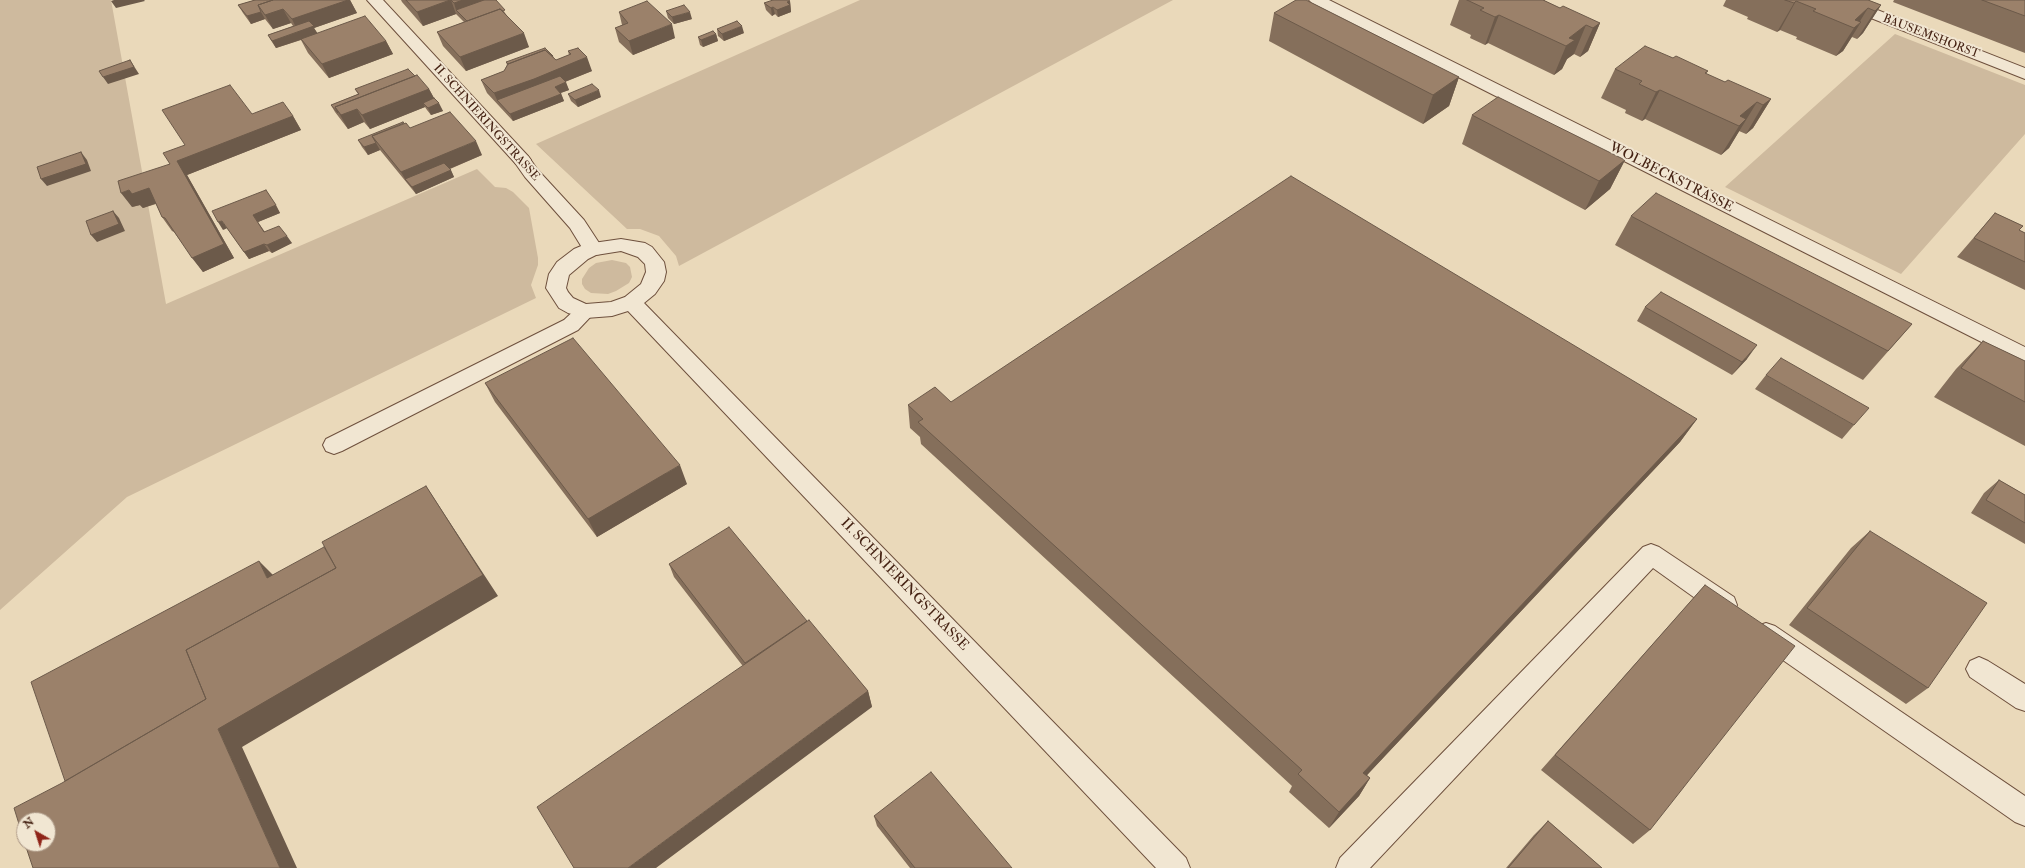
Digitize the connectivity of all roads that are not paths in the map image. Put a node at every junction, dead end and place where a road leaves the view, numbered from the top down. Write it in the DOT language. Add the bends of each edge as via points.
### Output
graph roads {
  1 [pos="375,0"];
  2 [pos="1316,0"];
  3 [pos="1838,0"];
  4 [pos="2025,74"];
  5 [pos="593,249"];
  6 [pos="632,302"];
  7 [pos="586,311"];
  8 [pos="2025,356"];
  9 [pos="334,445"];
  10 [pos="1979,669"];
  11 [pos="2025,698"];
  12 [pos="2025,812"];
  13 [pos="1176,868"];
  14 [pos="1350,868"];
  1 -- 5 [label="street, II. SCHNIERINGSTRASSE" via="522,160 577,224"];
  2 -- 8 [label="street, WOLBECKSTRASSE"];
  3 -- 4 [label="street, BAUSEMSHORST"];
  5 -- 6 [label="street" via="625,245 638,248 651,256 656,272 654,281 645,293"];
  5 -- 7 [label="street" via="564,267 556,288 566,303"];
  6 -- 7 [label="street" via="612,310"];
  6 -- 13 [label="street, II. SCHNIERINGSTRASSE"];
  7 -- 9 [label="street" via="571,325"];
  10 -- 11 [label="street"];
  12 -- 14 [label="street" via="1651,554"];
}
